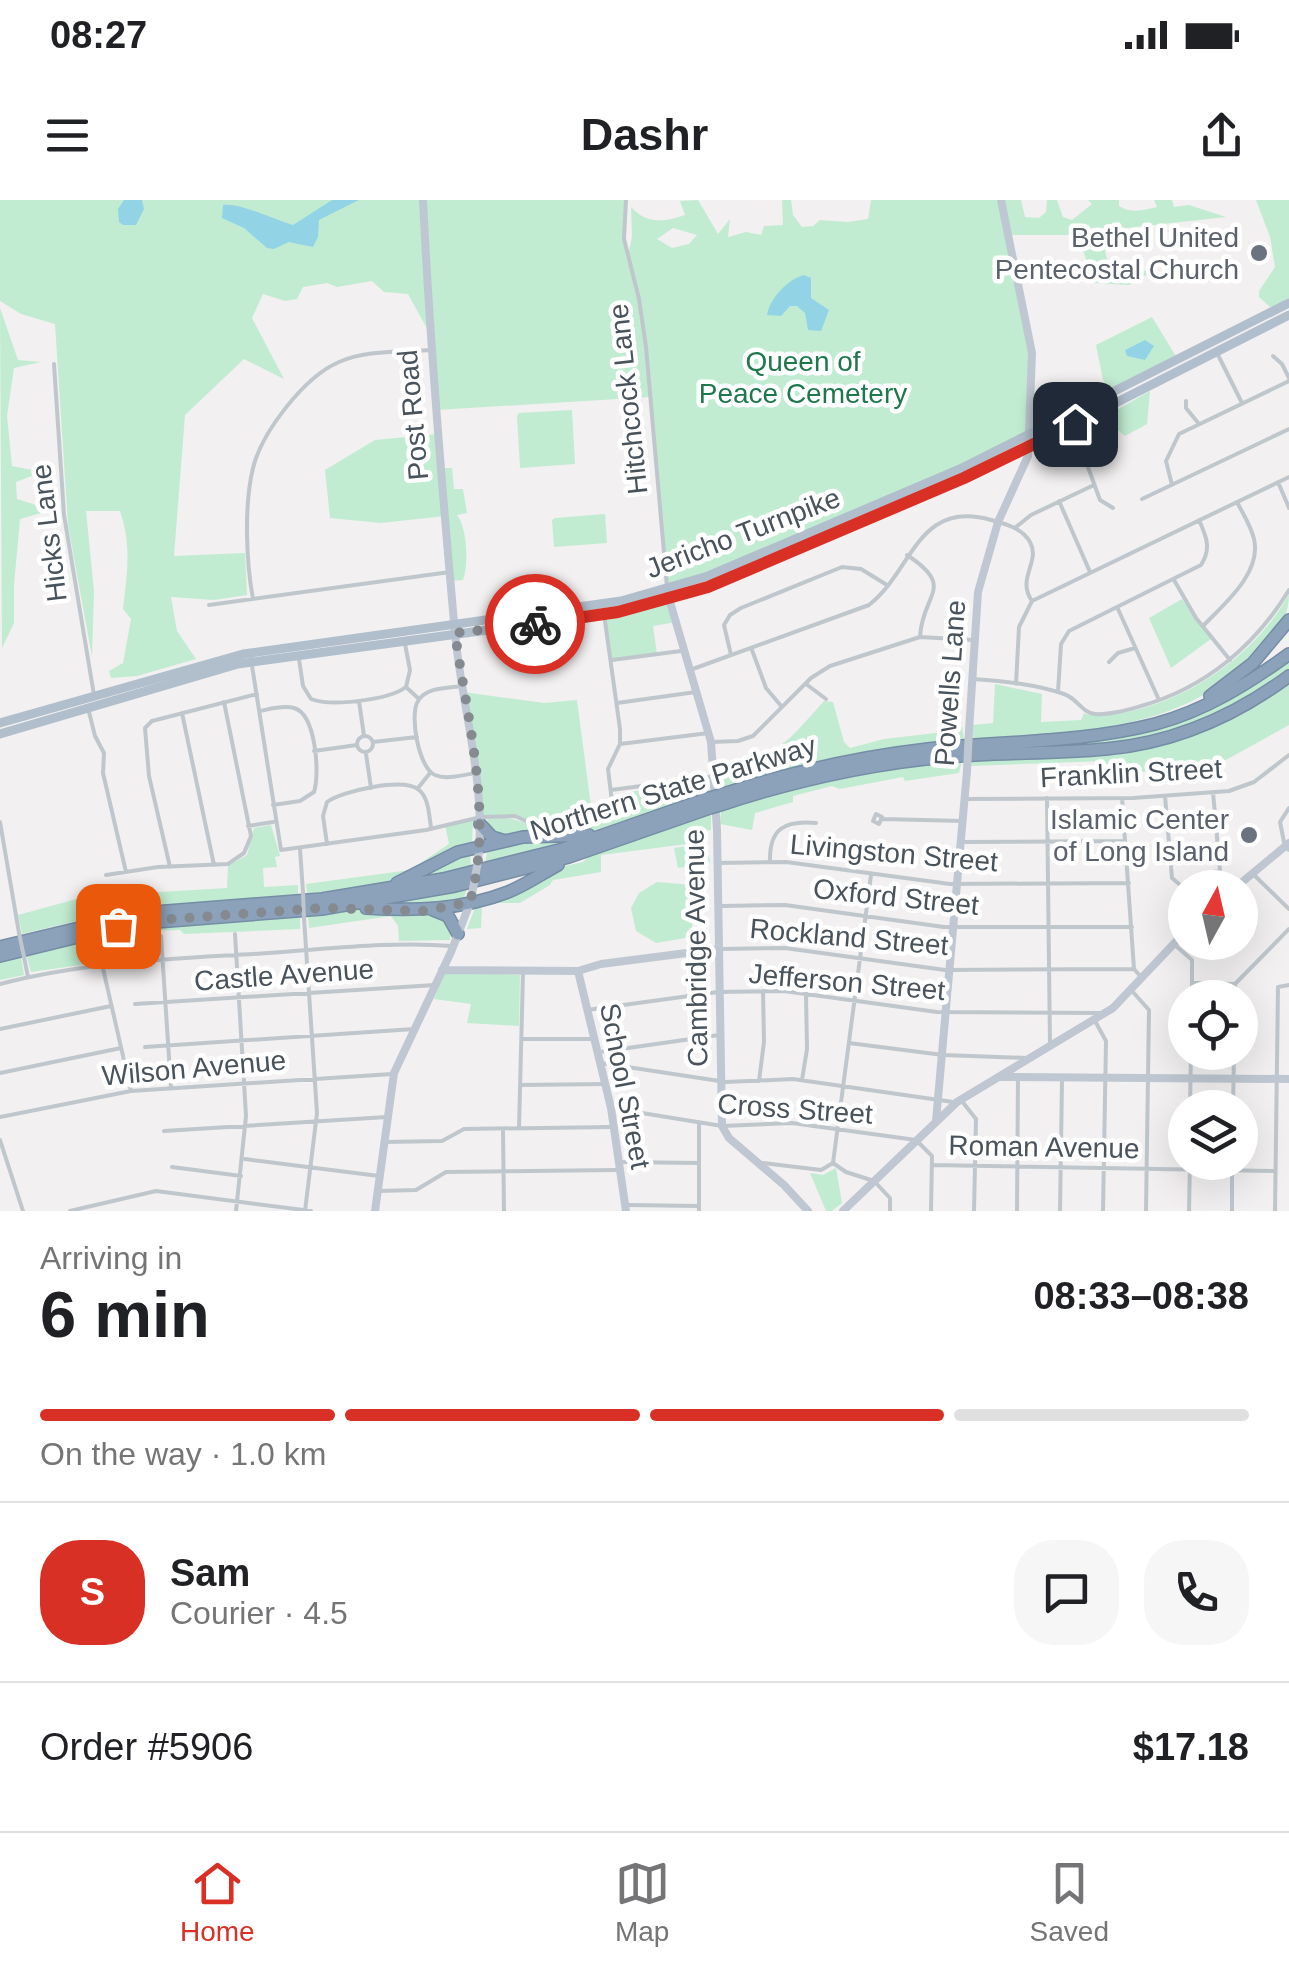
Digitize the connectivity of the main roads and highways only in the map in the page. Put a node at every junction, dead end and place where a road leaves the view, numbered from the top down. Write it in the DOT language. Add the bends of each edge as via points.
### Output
graph roads {
  1 [pos="1289,303"];
  2 [pos="1289,314"];
  3 [pos="1214,346"];
  4 [pos="1027,442"];
  5 [pos="668,595"];
  6 [pos="568,615"];
  7 [pos="1289,620"];
  8 [pos="455,630"];
  9 [pos="1289,654"];
  10 [pos="251,657"];
  11 [pos="1289,678"];
  12 [pos="0,724"];
  13 [pos="1127,730"];
  14 [pos="0,734"];
  15 [pos="715,802"];
  16 [pos="480,820"];
  17 [pos="627,828"];
  18 [pos="505,841"];
  19 [pos="596,848"];
  20 [pos="349,896"];
  21 [pos="322,908"];
  22 [pos="434,910"];
  23 [pos="456,940"];
  24 [pos="0,946"];
  25 [pos="0,956"];
  1 -- 3 [label="main road, Jericho Turnpike"];
  2 -- 3 [label="main road, Jericho Turnpike"];
  3 -- 4 [label="main road, Jericho Turnpike"];
  3 -- 4 [label="main road, Jericho Turnpike" via="1046,426"];
  4 -- 5 [label="main road, Jericho Turnpike"];
  4 -- 5 [label="main road, Jericho Turnpike" via="1004,459 708,587"];
  5 -- 6 [label="main road, Jericho Turnpike"];
  5 -- 6 [label="main road, Jericho Turnpike" via="604,614"];
  6 -- 8 [label="main road, Jericho Turnpike"];
  7 -- 13 [label="highway" via="1226,685"];
  8 -- 10 [label="main road, Jericho Turnpike"];
  8 -- 10 [label="main road, Jericho Turnpike" via="298,656"];
  9 -- 13 [label="highway, Northern State Parkway" via="1210,703"];
  10 -- 12 [label="main road, Jericho Turnpike"];
  10 -- 14 [label="main road, Jericho Turnpike"];
  11 -- 15 [label="highway, Northern State Parkway" via="1235,714 1176,736 1108,749 891,764"];
  13 -- 15 [label="highway, Northern State Parkway" via="889,754 795,773"];
  15 -- 17 [label="highway, Northern State Parkway"];
  15 -- 19 [label="highway, Northern State Parkway"];
  16 -- 18 [label="highway" via="492,837"];
  17 -- 18 [label="highway"];
  17 -- 20 [label="highway, Northern State Parkway" via="470,874"];
  18 -- 20 [label="highway" via="479,854 447,856 404,880"];
  19 -- 21 [label="highway, Northern State Parkway" via="456,886"];
  19 -- 22 [label="highway" via="511,891"];
  20 -- 24 [label="highway, Northern State Parkway" via="142,912"];
  21 -- 22 [label="highway"];
  21 -- 25 [label="highway, Northern State Parkway" via="144,922"];
  22 -- 23 [label="highway" via="448,916"];
}
